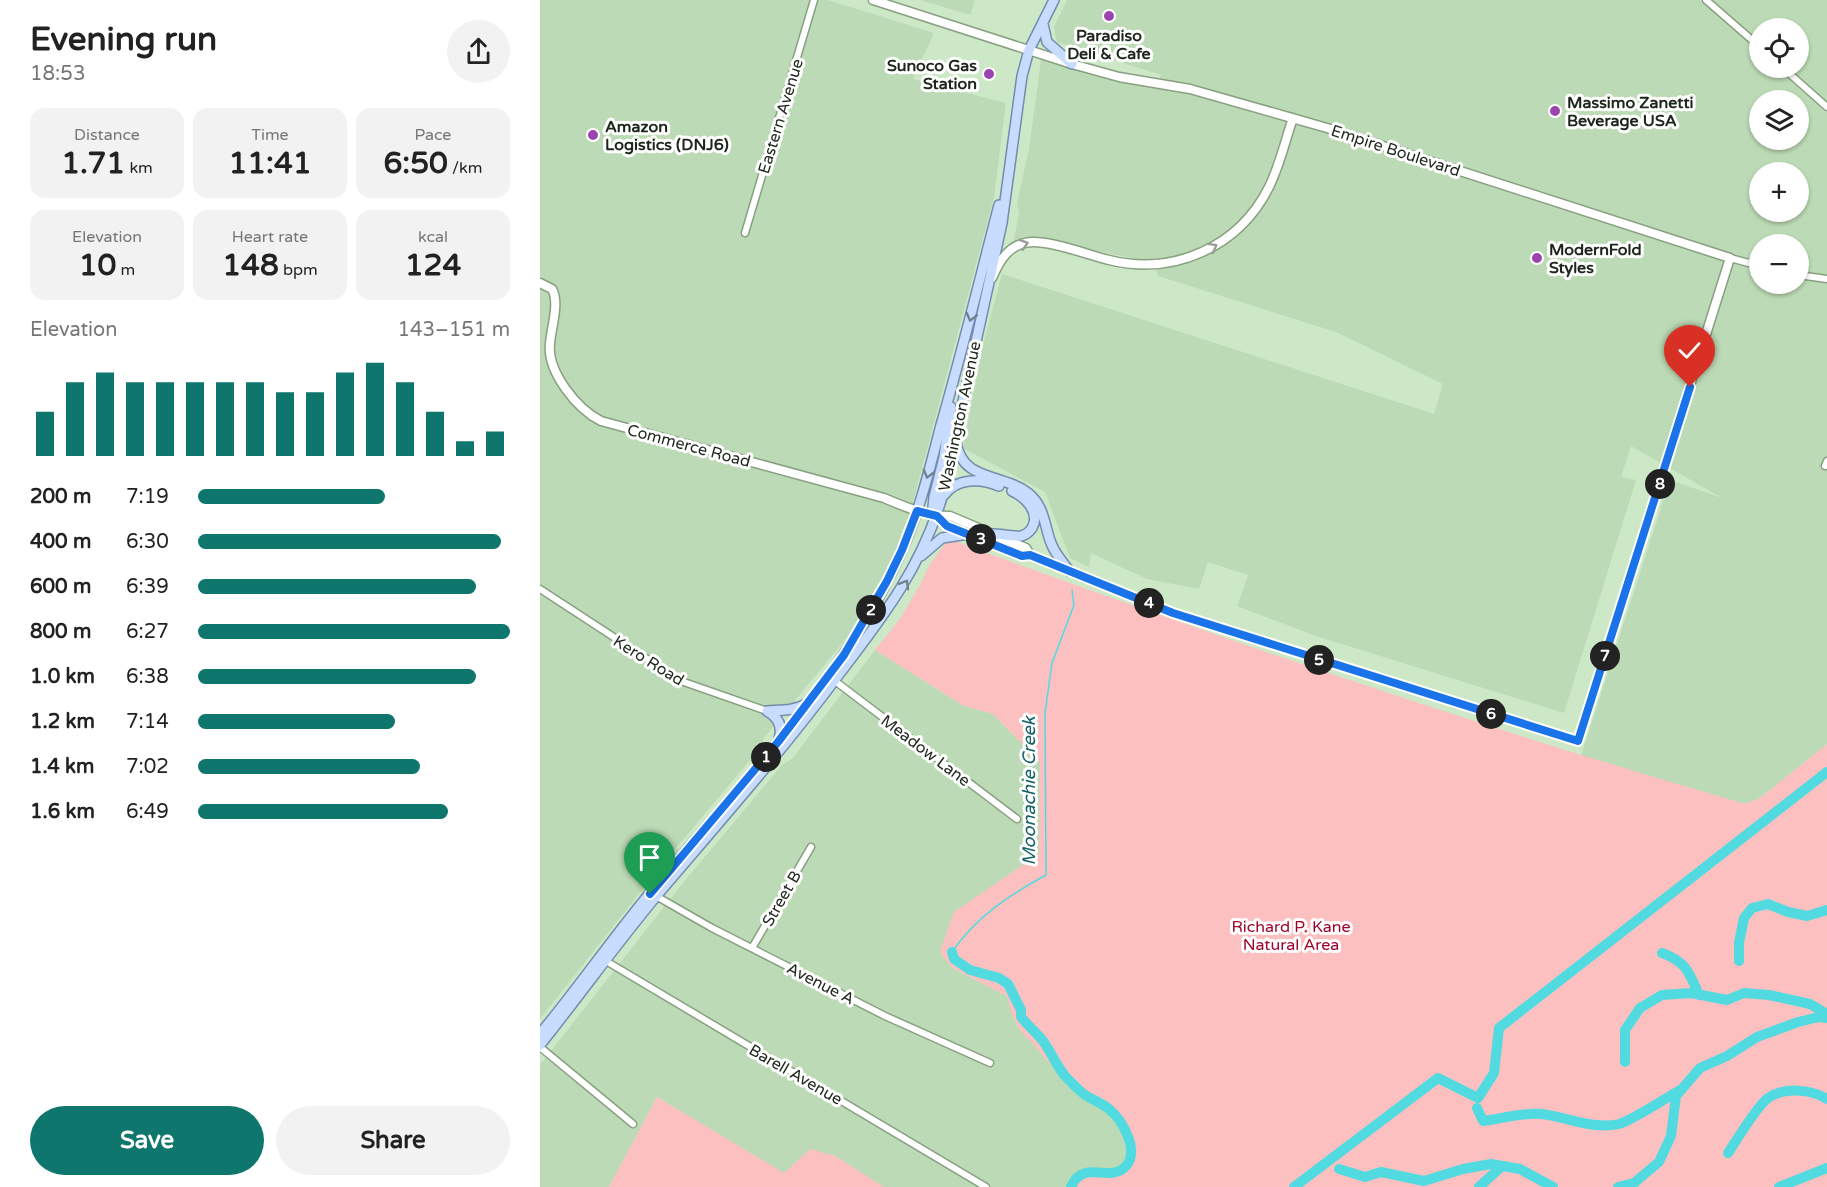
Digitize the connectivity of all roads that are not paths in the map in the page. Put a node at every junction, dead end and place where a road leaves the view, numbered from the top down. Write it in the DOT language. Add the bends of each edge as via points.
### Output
graph roads {
  1 [pos="814,0"];
  2 [pos="873,0"];
  3 [pos="1054,0"];
  4 [pos="1706,0"];
  5 [pos="1720,0"];
  6 [pos="1714,7"];
  7 [pos="1043,21"];
  8 [pos="1749,37"];
  9 [pos="1029,50"];
  10 [pos="1072,64"];
  11 [pos="1794,78"];
  12 [pos="1827,107"];
  13 [pos="1293,118"];
  14 [pos="1011,159"];
  15 [pos="745,232"];
  16 [pos="1730,258"];
  17 [pos="1749,263"];
  18 [pos="1809,277"];
  19 [pos="1827,279"];
  20 [pos="540,283"];
  21 [pos="988,286"];
  22 [pos="954,381"];
  23 [pos="956,439"];
  24 [pos="942,497"];
  25 [pos="917,511"];
  26 [pos="937,516"];
  27 [pos="969,534"];
  28 [pos="993,534"];
  29 [pos="1030,555"];
  30 [pos="920,557"];
  31 [pos="1070,571"];
  32 [pos="540,589"];
  33 [pos="835,681"];
  34 [pos="808,703"];
  35 [pos="767,711"];
  36 [pos="778,742"];
  37 [pos="1017,819"];
  38 [pos="811,847"];
  39 [pos="656,896"];
  40 [pos="752,948"];
  41 [pos="606,961"];
  42 [pos="540,1034"];
  43 [pos="540,1046"];
  44 [pos="990,1063"];
  45 [pos="633,1124"];
  46 [pos="986,1187"];
  1 -- 15 [label="street, Eastern Avenue"];
  2 -- 9 [label="street, Empire Boulevard"];
  3 -- 7 [label="main road, Washington Avenue"];
  4 -- 6 [label="street"];
  5 -- 6 [label="street"];
  6 -- 8 [label="street"];
  7 -- 9 [label="main road, Washington Avenue"];
  7 -- 10 [label="main road" via="1047,42"];
  9 -- 10 [label="street, Empire Boulevard"];
  9 -- 14 [label="main road, Washington Avenue"];
  10 -- 13 [label="street, Empire Boulevard" via="1190,89"];
  11 -- 12 [label="street"];
  13 -- 16 [label="street, Empire Boulevard"];
  21 -- 13 [label="street, one-way" via="1006,253 1026,242 1042,242 1138,265 1174,262 1210,249 1243,224 1264,196"];
  14 -- 21 [label="main road, Washington Avenue"];
  14 -- 22 [label="main road, Washington Avenue, one-way"];
  16 -- 17 [label="street, Empire Boulevard"];
  16 -- 31 [label="street" via="1578,741 1173,613"];
  18 -- 19 [label="street"];
  20 -- 25 [label="street, Commerce Road" via="552,289 555,298 549,346 555,373 578,404 594,417 884,498"];
  21 -- 23 [label="main road, Washington Avenue"];
  22 -- 25 [label="main road, Washington Avenue, one-way"];
  22 -- 26 [label="main road" via="944,457 934,497"];
  23 -- 24 [label="main road, Washington Avenue"];
  23 -- 31 [label="main road" via="966,465 1033,497 1055,551"];
  24 -- 26 [label="main road, Washington Avenue"];
  24 -- 28 [label="main road" via="956,485 977,480 1019,494 1030,505 1034,525 1022,536"];
  25 -- 26 [label="street, Commerce Road"];
  25 -- 34 [label="main road, Washington Avenue" via="866,620"];
  26 -- 27 [label="street" via="947,526"];
  26 -- 28 [label="street, Commerce Road" via="950,516"];
  26 -- 30 [label="main road, Washington Avenue"];
  27 -- 29 [label="street" via="1022,556"];
  27 -- 30 [label="main road" via="942,538"];
  28 -- 29 [label="street, Commerce Road" via="1026,548"];
  29 -- 31 [label="street"];
  33 -- 30 [label="main road, Washington Avenue, one-way" via="898,595"];
  32 -- 35 [label="street, Kero Road" via="681,681"];
  33 -- 37 [label="street, Meadow Lane"];
  33 -- 39 [label="main road, Washington Avenue" via="759,777"];
  34 -- 35 [label="main road" via="799,708"];
  34 -- 36 [label="main road, Washington Avenue"];
  35 -- 36 [label="main road" via="780,725"];
  36 -- 42 [label="main road, Washington Avenue" via="650,894"];
  38 -- 40 [label="street, Street B"];
  39 -- 40 [label="street, Avenue A"];
  39 -- 41 [label="main road, Washington Avenue"];
  40 -- 44 [label="street, Avenue A" via="885,1016"];
  41 -- 43 [label="main road, Washington Avenue"];
  41 -- 46 [label="street, Barell Avenue"];
  43 -- 45 [label="street"];
}
